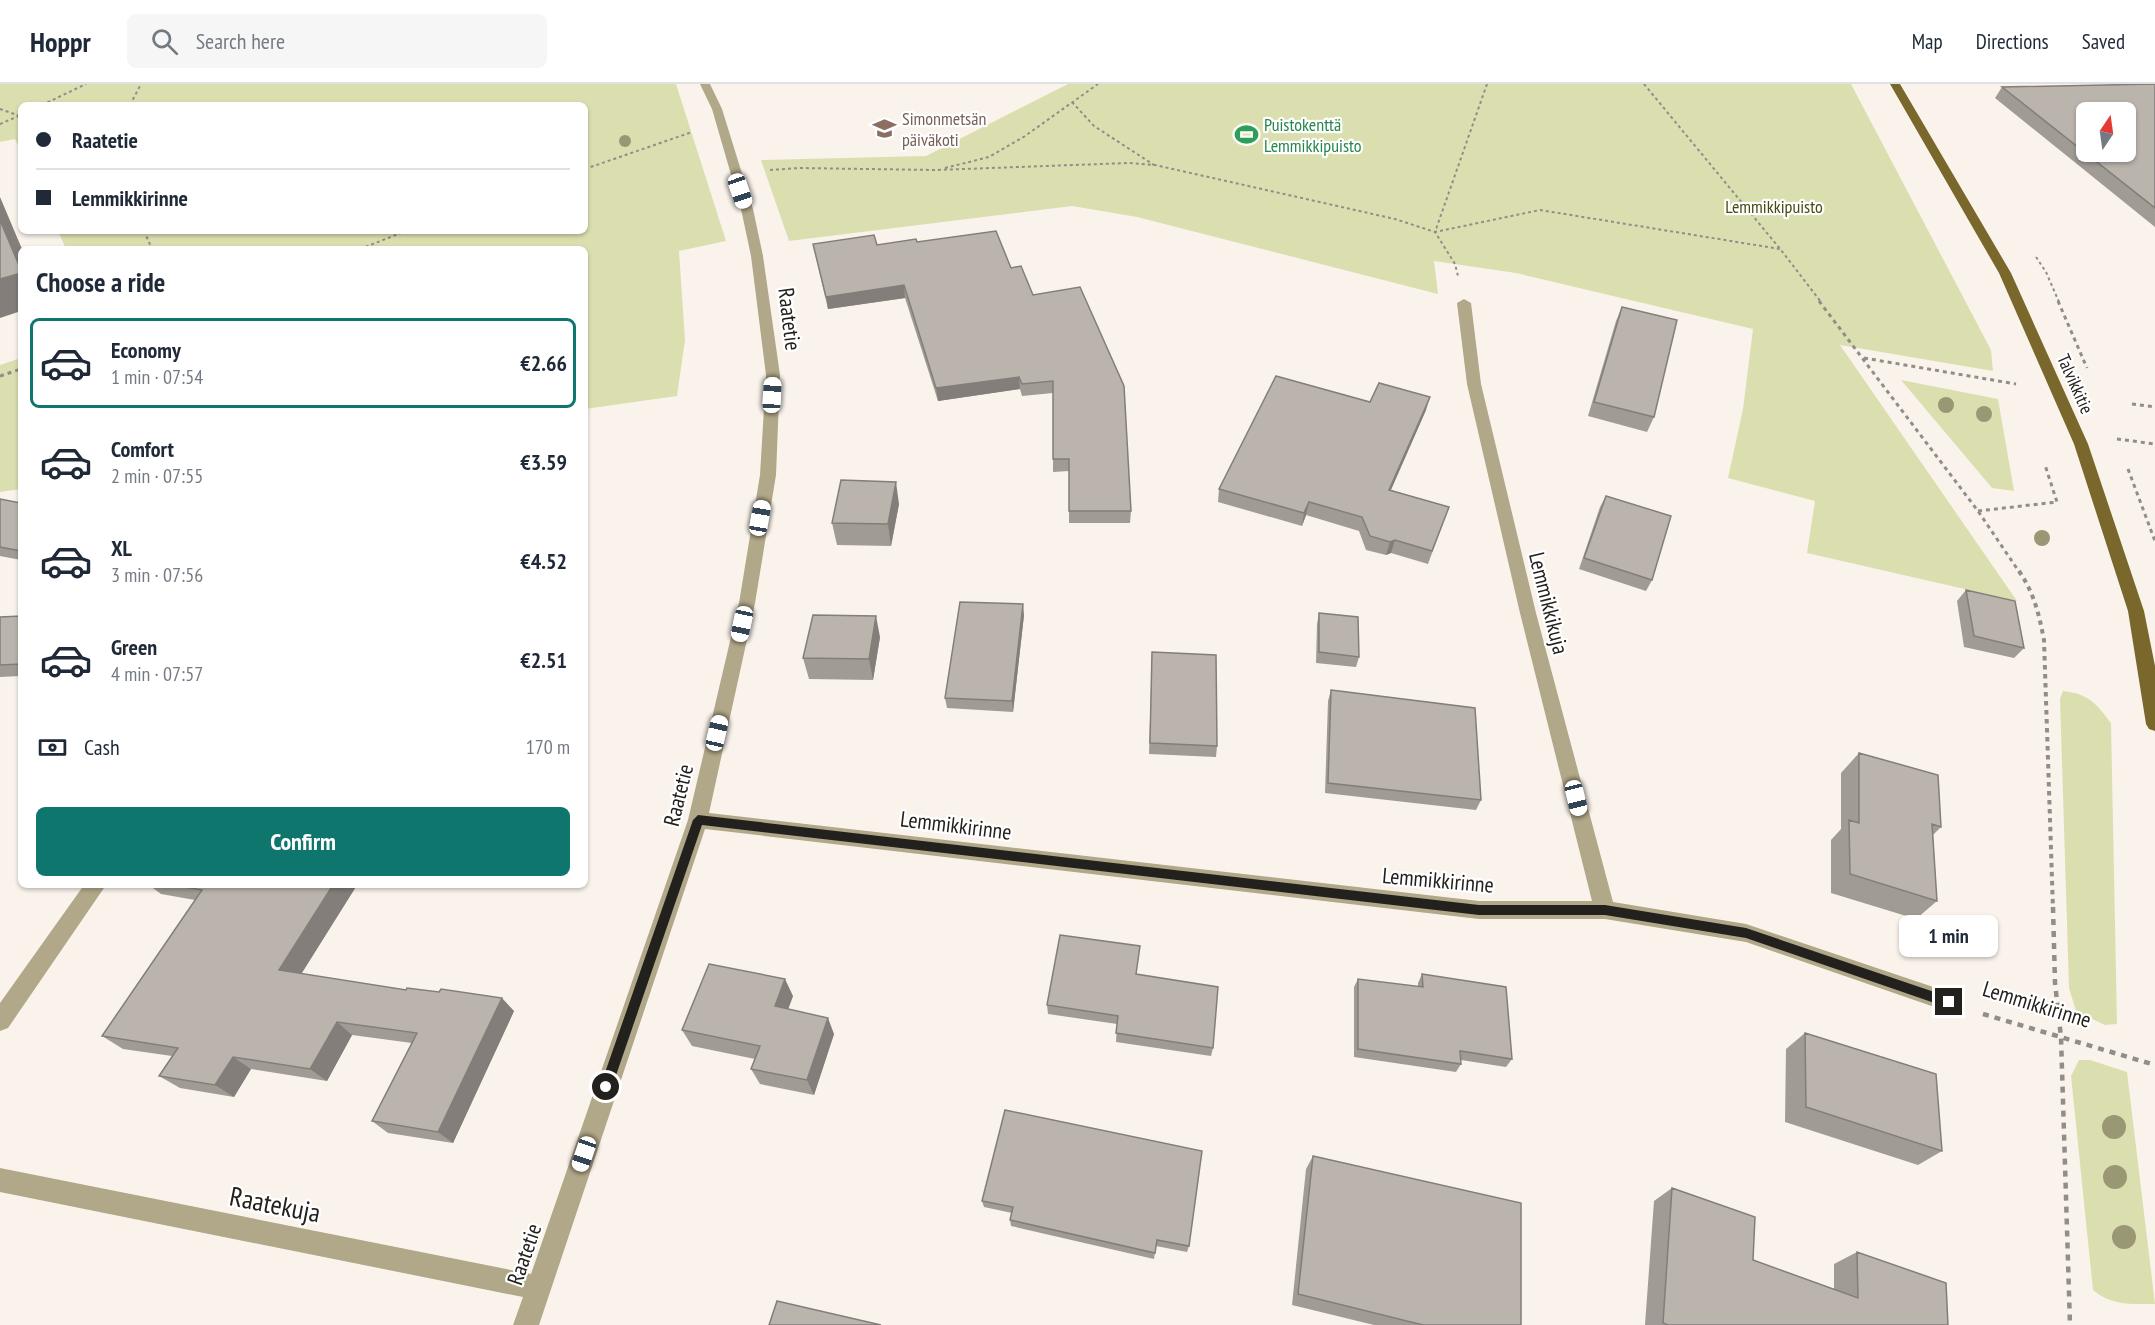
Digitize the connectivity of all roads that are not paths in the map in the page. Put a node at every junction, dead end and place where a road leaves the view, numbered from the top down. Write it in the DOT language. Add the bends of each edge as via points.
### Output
graph roads {
  1 [pos="705,84"];
  2 [pos="1896,84"];
  3 [pos="1464,303"];
  4 [pos="2155,724"];
  5 [pos="698,820"];
  6 [pos="94,888"];
  7 [pos="1605,910"];
  8 [pos="1949,1002"];
  9 [pos="0,1021"];
  10 [pos="0,1180"];
  11 [pos="538,1288"];
  12 [pos="526,1325"];
  1 -- 5 [label="street, Raatetie" via="747,209 773,375 768,475 747,603"];
  2 -- 4 [label="main road, Talvikkitie" via="2005,273 2080,444 2136,611"];
  3 -- 7 [label="street, Lemmikkikuja" via="1474,384"];
  5 -- 7 [label="street, Lemmikkirinne" via="1479,910"];
  5 -- 11 [label="street, Raatetie"];
  6 -- 9 [label="street"];
  7 -- 8 [label="street, Lemmikkirinne" via="1746,933"];
  10 -- 11 [label="street, Raatekuja"];
  11 -- 12 [label="street, Raatetie"];
}
